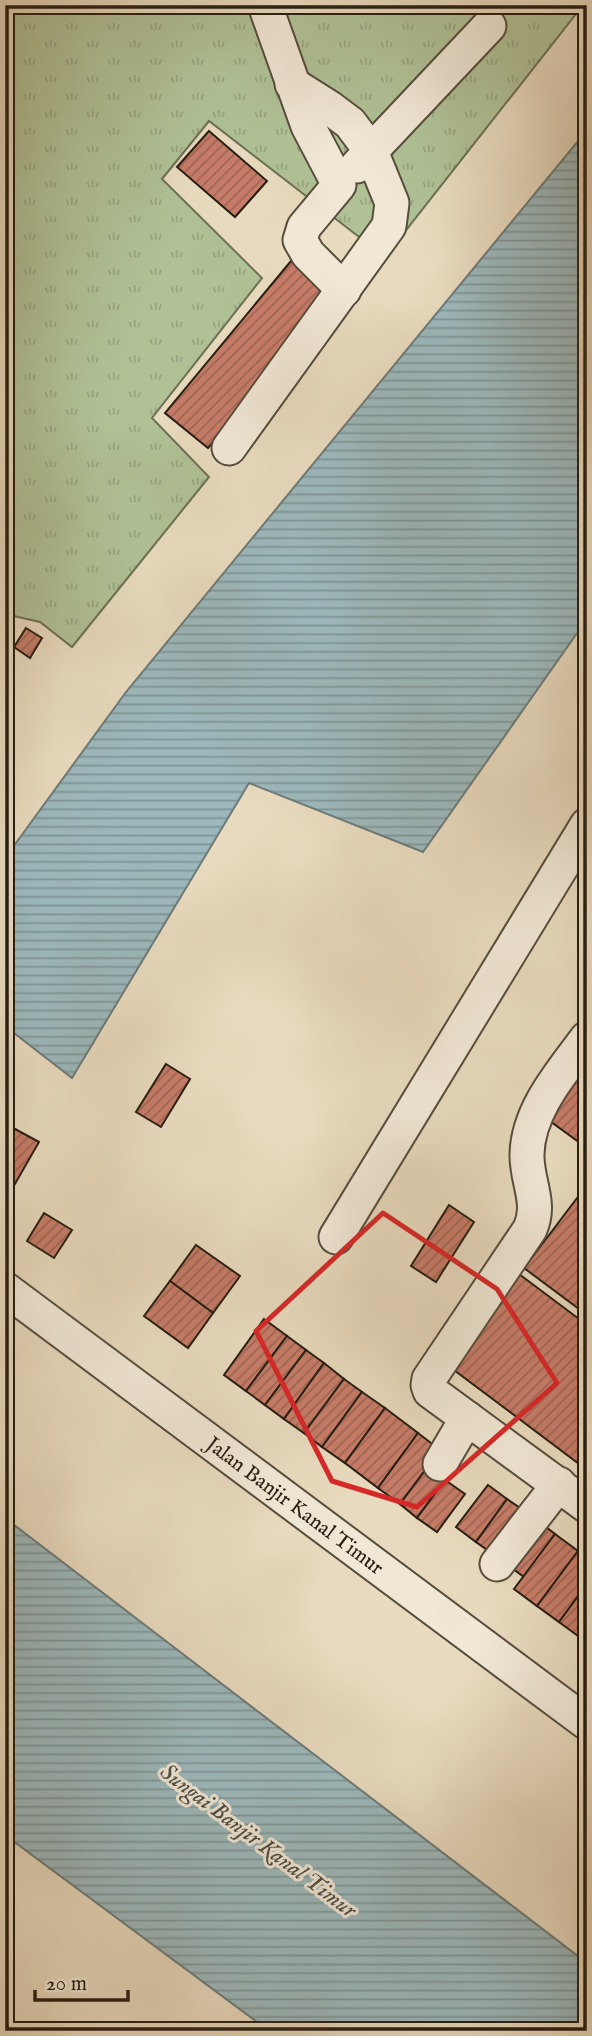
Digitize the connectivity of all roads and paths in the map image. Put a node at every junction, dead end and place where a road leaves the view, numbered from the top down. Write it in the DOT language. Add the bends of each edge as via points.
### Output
graph roads {
  1 [pos="265,5"];
  2 [pos="489,26"];
  3 [pos="292,84"];
  4 [pos="372,151"];
  5 [pos="339,185"];
  6 [pos="344,290"];
  7 [pos="229,448"];
  8 [pos="587,825"];
  9 [pos="587,1038"];
  10 [pos="336,1237"];
  11 [pos="5,1289"];
  12 [pos="549,1497"];
  13 [pos="587,1506"];
  14 [pos="498,1564"];
  15 [pos="587,1723"];
  1 -- 3 [label="street"];
  2 -- 4 [label="street"];
  3 -- 4 [label="street" via="330,108"];
  3 -- 5 [label="street"];
  4 -- 5 [label="street"];
  4 -- 6 [label="street" via="392,203 389,226"];
  5 -- 6 [label="street" via="304,227 300,240"];
  6 -- 7 [label="street"];
  8 -- 10 [label="street"];
  9 -- 12 [label="street" via="537,1111 527,1152 534,1222 428,1382 455,1439"];
  11 -- 15 [label="street, Jalan Banjir Kanal Timur"];
  12 -- 13 [label="street"];
  12 -- 14 [label="street"];
}
